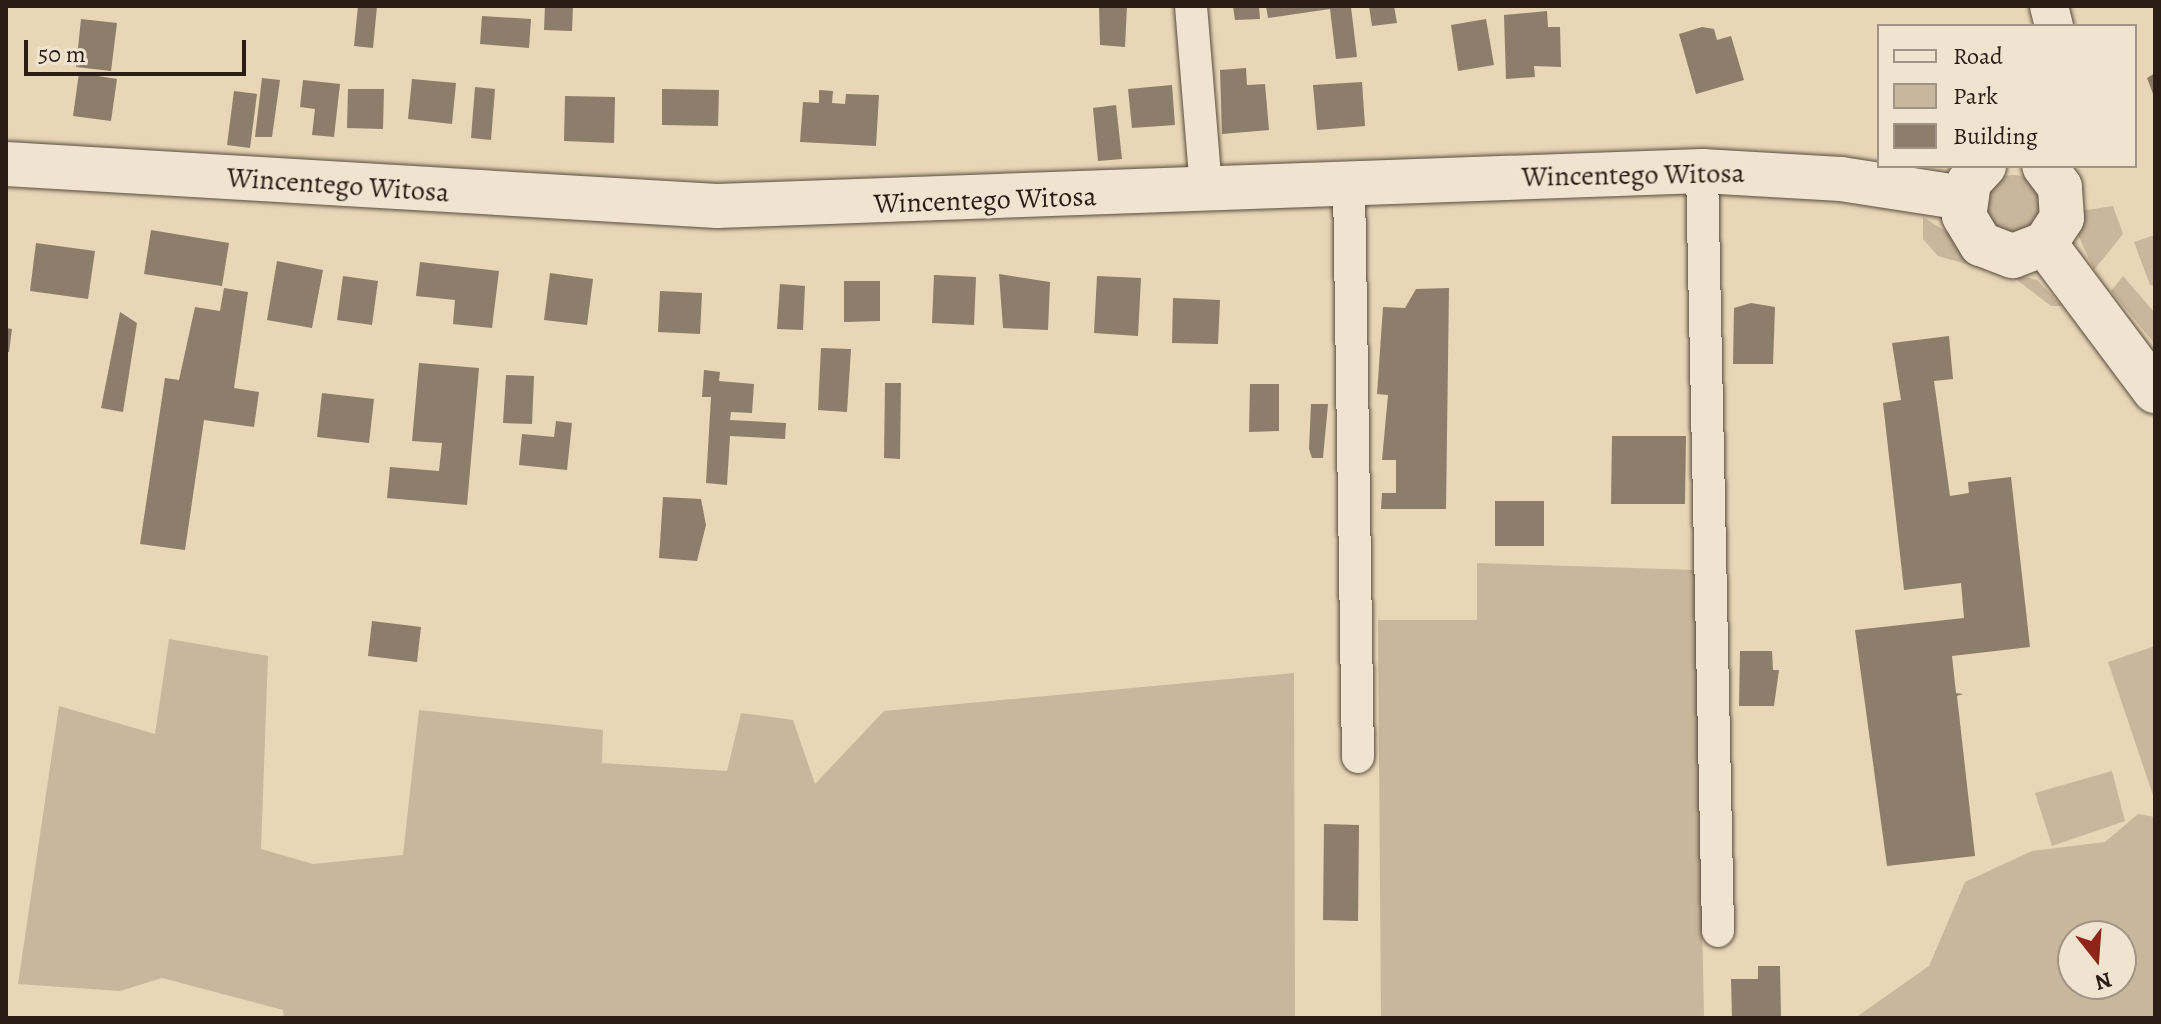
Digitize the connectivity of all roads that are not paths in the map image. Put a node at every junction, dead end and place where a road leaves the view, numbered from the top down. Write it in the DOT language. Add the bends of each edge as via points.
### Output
graph roads {
  1 [pos="1191,6"];
  2 [pos="6,164"];
  3 [pos="2045,168"];
  4 [pos="1702,171"];
  5 [pos="1974,182"];
  6 [pos="1349,185"];
  7 [pos="1206,190"];
  8 [pos="2045,244"];
  9 [pos="2155,391"];
  10 [pos="1358,757"];
  11 [pos="1718,931"];
  1 -- 7 [label="street"];
  2 -- 7 [label="main road, Wincentego Witosa" via="717,206"];
  3 -- 8 [label="main road" via="2063,203"];
  4 -- 5 [label="main road, Wincentego Witosa"];
  4 -- 6 [label="main road, Wincentego Witosa"];
  4 -- 11 [label="street"];
  5 -- 8 [label="main road" via="1970,232 1996,253 2030,253"];
  6 -- 7 [label="main road, Wincentego Witosa"];
  6 -- 10 [label="street"];
  8 -- 9 [label="main road"];
}
